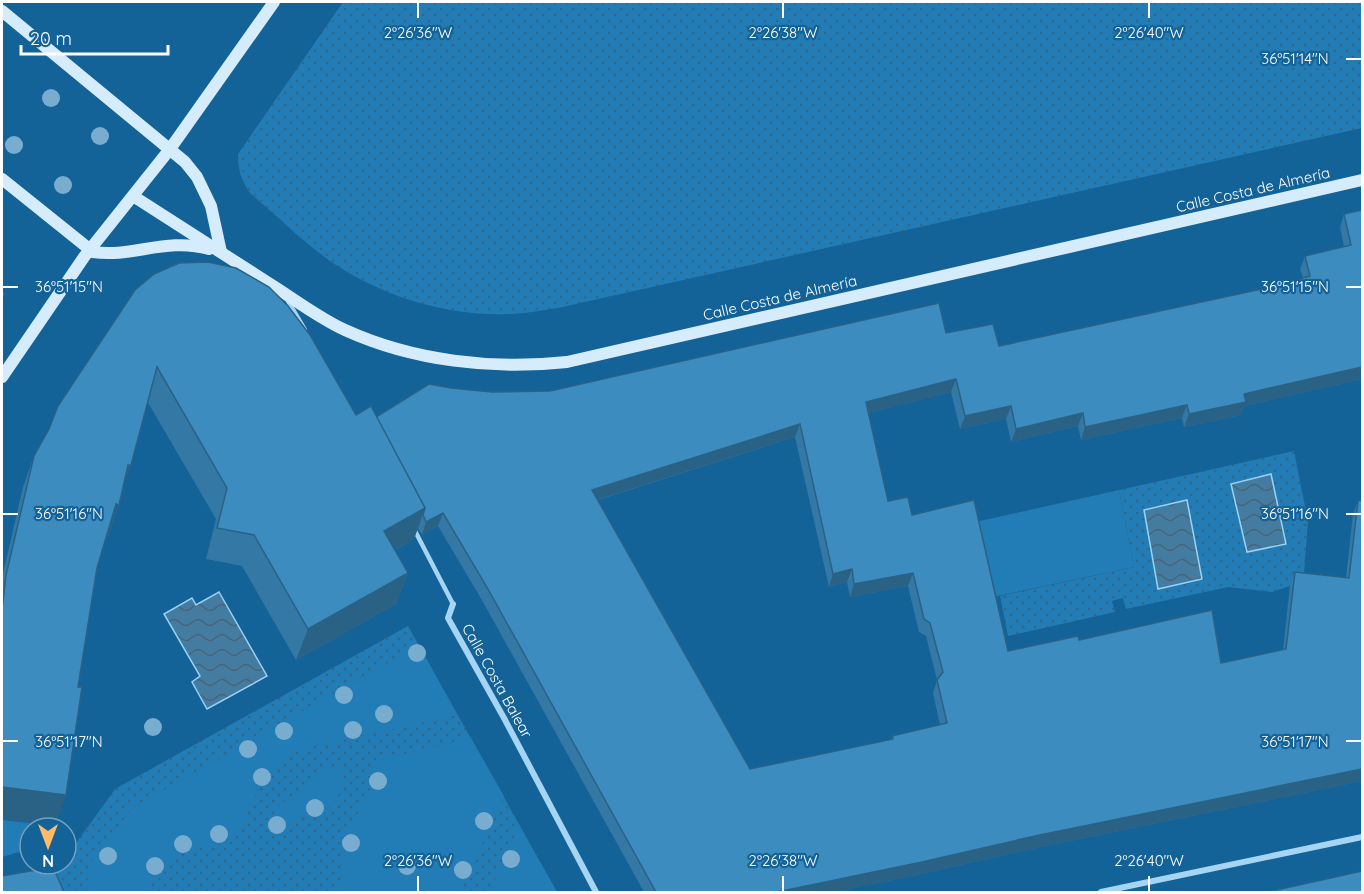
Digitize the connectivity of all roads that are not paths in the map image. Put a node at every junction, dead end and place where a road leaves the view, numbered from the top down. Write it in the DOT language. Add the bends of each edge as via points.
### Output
graph roads {
  1 [pos="274,2"];
  2 [pos="2,11"];
  3 [pos="170,149"];
  4 [pos="2,179"];
  5 [pos="1362,180"];
  6 [pos="133,196"];
  7 [pos="89,250"];
  8 [pos="221,252"];
  9 [pos="284,293"];
  10 [pos="307,333"];
  11 [pos="2,377"];
  12 [pos="411,525"];
  13 [pos="453,604"];
  14 [pos="1362,837"];
  15 [pos="596,892"];
  16 [pos="1101,892"];
  1 -- 3 [label="street"];
  2 -- 3 [label="street"];
  3 -- 6 [label="street"];
  3 -- 8 [label="street" via="194,172 206,194"];
  4 -- 7 [label="street"];
  5 -- 9 [label="street, Calle Costa de Almería" via="567,362 534,365 459,361 409,352 327,321"];
  6 -- 7 [label="street"];
  6 -- 8 [label="street, Calle Costa de Almería"];
  7 -- 8 [label="street, Calle Costa de Almería" via="107,253 182,244"];
  7 -- 11 [label="street"];
  8 -- 9 [label="street, Calle Costa de Almería"];
  9 -- 10 [label="lane"];
  12 -- 13 [label="lane, Calle Costa Balear"];
  13 -- 15 [label="street, Calle Costa Balear" via="448,618"];
  14 -- 16 [label="street"];
}
